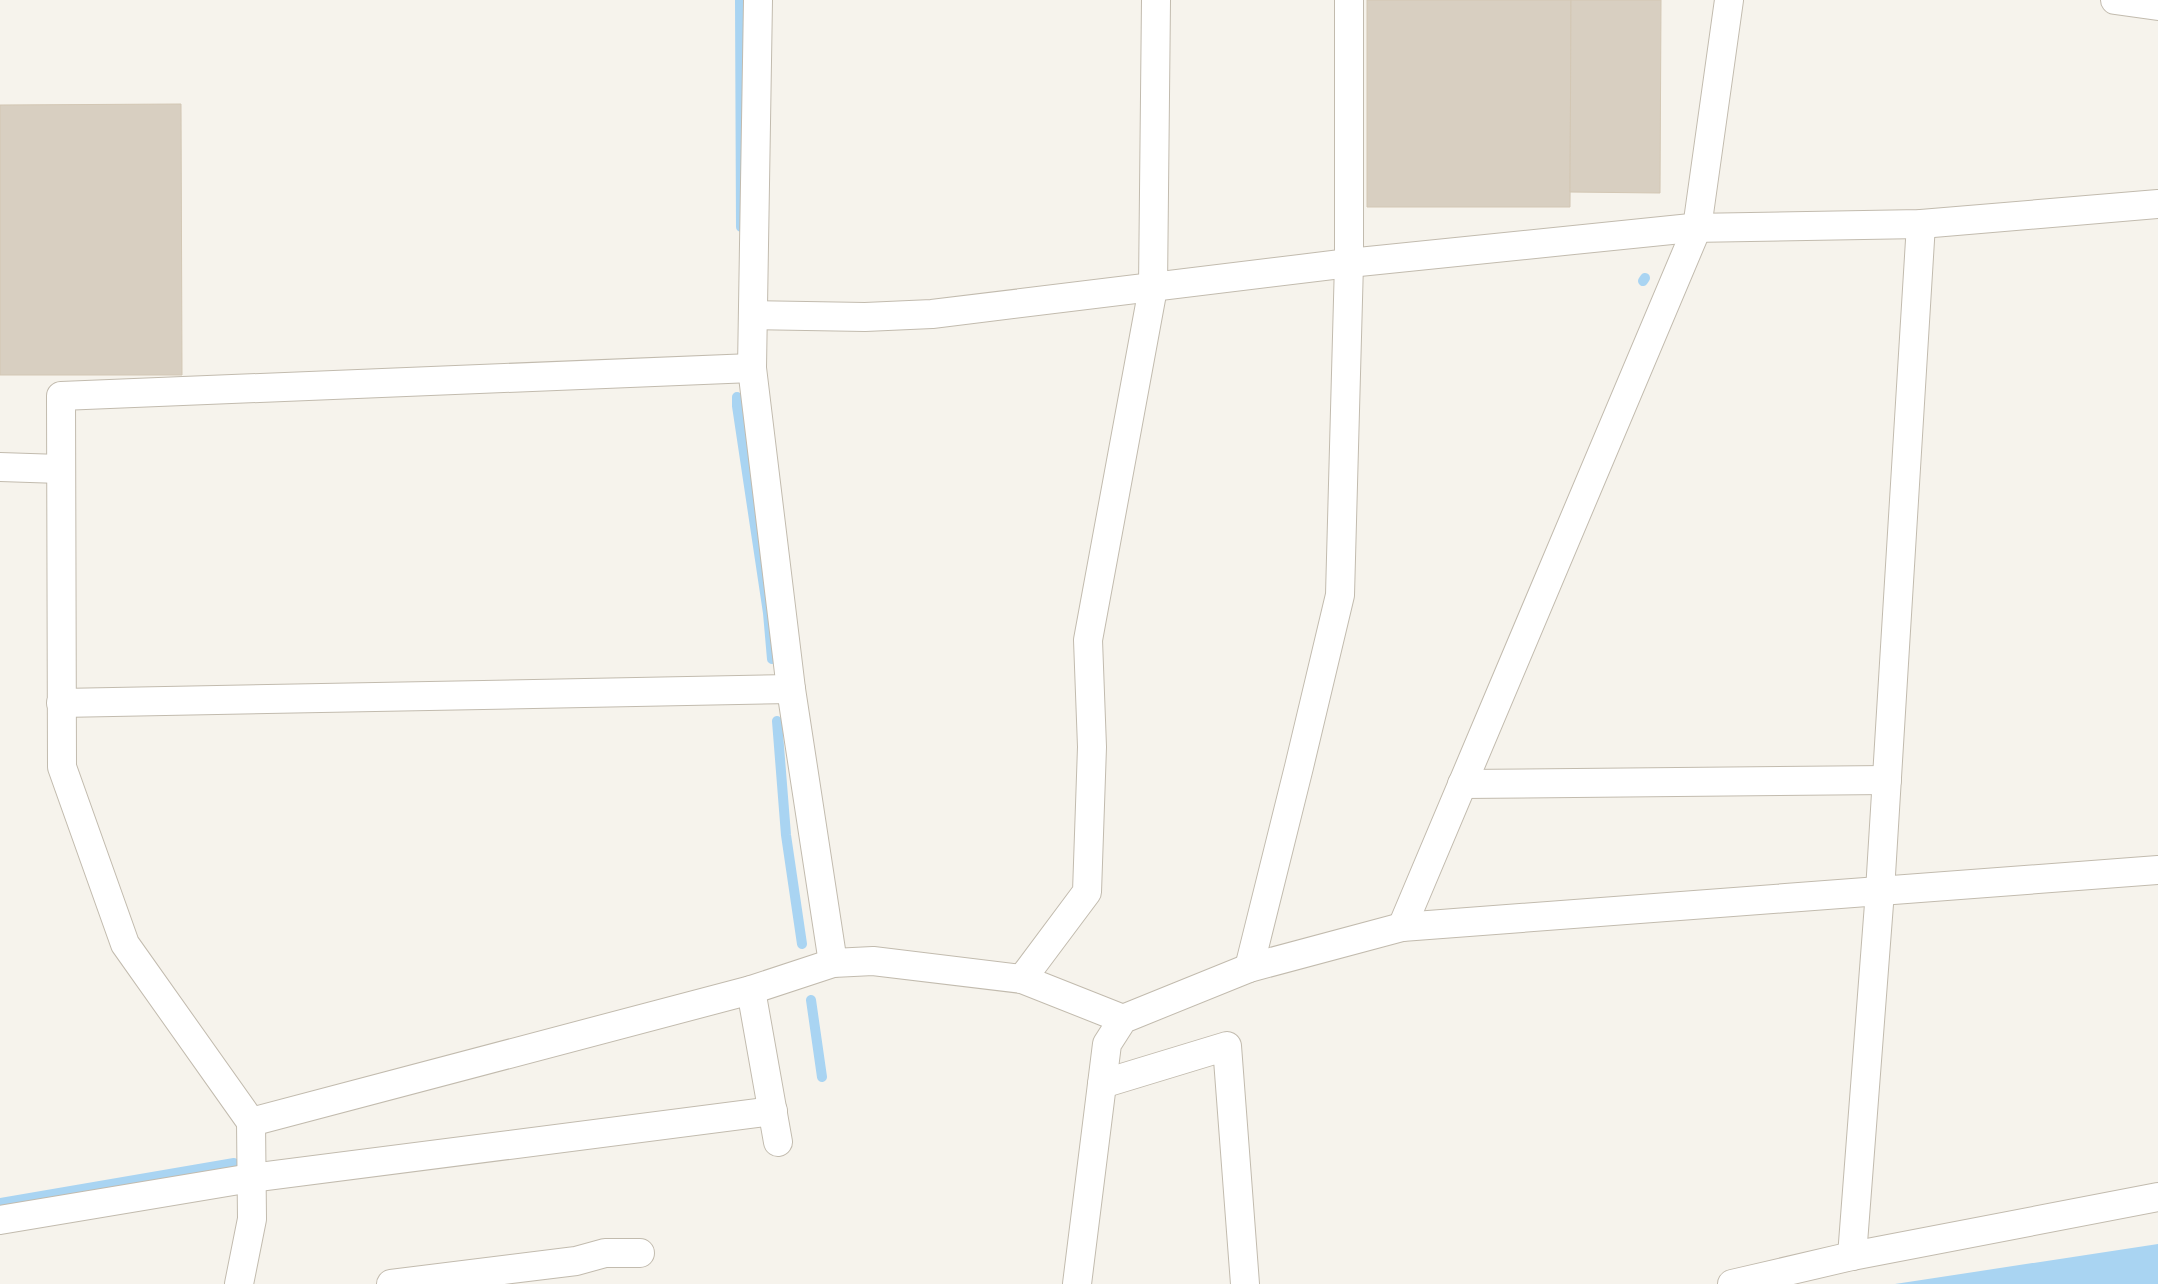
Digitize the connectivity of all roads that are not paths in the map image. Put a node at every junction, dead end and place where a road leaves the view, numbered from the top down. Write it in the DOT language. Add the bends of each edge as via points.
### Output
graph roads {
  1 [pos="758,0"];
  2 [pos="1156,0"];
  3 [pos="1349,0"];
  4 [pos="1729,0"];
  5 [pos="2115,0"];
  6 [pos="2158,6"];
  7 [pos="2158,204"];
  8 [pos="1921,224"];
  9 [pos="1696,228"];
  10 [pos="1350,262"];
  11 [pos="1153,288"];
  12 [pos="753,315"];
  13 [pos="752,368"];
  14 [pos="0,467"];
  15 [pos="60,470"];
  16 [pos="791,689"];
  17 [pos="61,703"];
  18 [pos="1887,780"];
  19 [pos="1462,784"];
  20 [pos="2158,870"];
  21 [pos="1880,891"];
  22 [pos="1402,927"];
  23 [pos="833,963"];
  24 [pos="1249,968"];
  25 [pos="1022,979"];
  26 [pos="751,990"];
  27 [pos="1123,1019"];
  28 [pos="1102,1084"];
  29 [pos="773,1111"];
  30 [pos="250,1122"];
  31 [pos="778,1142"];
  32 [pos="251,1178"];
  33 [pos="2158,1197"];
  34 [pos="0,1220"];
  35 [pos="640,1253"];
  36 [pos="1852,1256"];
  37 [pos="239,1284"];
  38 [pos="390,1284"];
  39 [pos="1077,1284"];
  40 [pos="1245,1284"];
  41 [pos="1732,1284"];
  1 -- 12 [label="street"];
  2 -- 11 [label="street"];
  3 -- 10 [label="street"];
  4 -- 9 [label="street"];
  5 -- 6 [label="street"];
  7 -- 8 [label="street"];
  8 -- 9 [label="street"];
  8 -- 18 [label="street"];
  9 -- 10 [label="street"];
  9 -- 19 [label="street"];
  10 -- 11 [label="street"];
  10 -- 24 [label="street" via="1340,595"];
  11 -- 12 [label="street" via="932,314 865,317"];
  11 -- 25 [label="street" via="1088,640 1092,747 1087,892"];
  12 -- 13 [label="street"];
  13 -- 15 [label="street" via="61,396"];
  13 -- 16 [label="street"];
  14 -- 15 [label="street"];
  15 -- 17 [label="street"];
  16 -- 17 [label="street"];
  16 -- 23 [label="street"];
  17 -- 30 [label="street" via="62,767 125,944"];
  18 -- 19 [label="street"];
  18 -- 21 [label="street"];
  19 -- 22 [label="street"];
  20 -- 21 [label="street"];
  21 -- 22 [label="street"];
  21 -- 36 [label="street"];
  22 -- 24 [label="street"];
  23 -- 25 [label="street" via="873,961"];
  23 -- 26 [label="street"];
  24 -- 27 [label="street"];
  25 -- 27 [label="street"];
  26 -- 29 [label="street"];
  26 -- 30 [label="street"];
  27 -- 28 [label="street" via="1107,1044"];
  28 -- 39 [label="street"];
  28 -- 40 [label="street" via="1226,1046"];
  29 -- 31 [label="street"];
  29 -- 32 [label="street"];
  30 -- 32 [label="street"];
  32 -- 34 [label="street"];
  32 -- 37 [label="street" via="252,1220"];
  33 -- 36 [label="street"];
  35 -- 38 [label="street" via="606,1253 576,1261"];
  36 -- 41 [label="street"];
}
